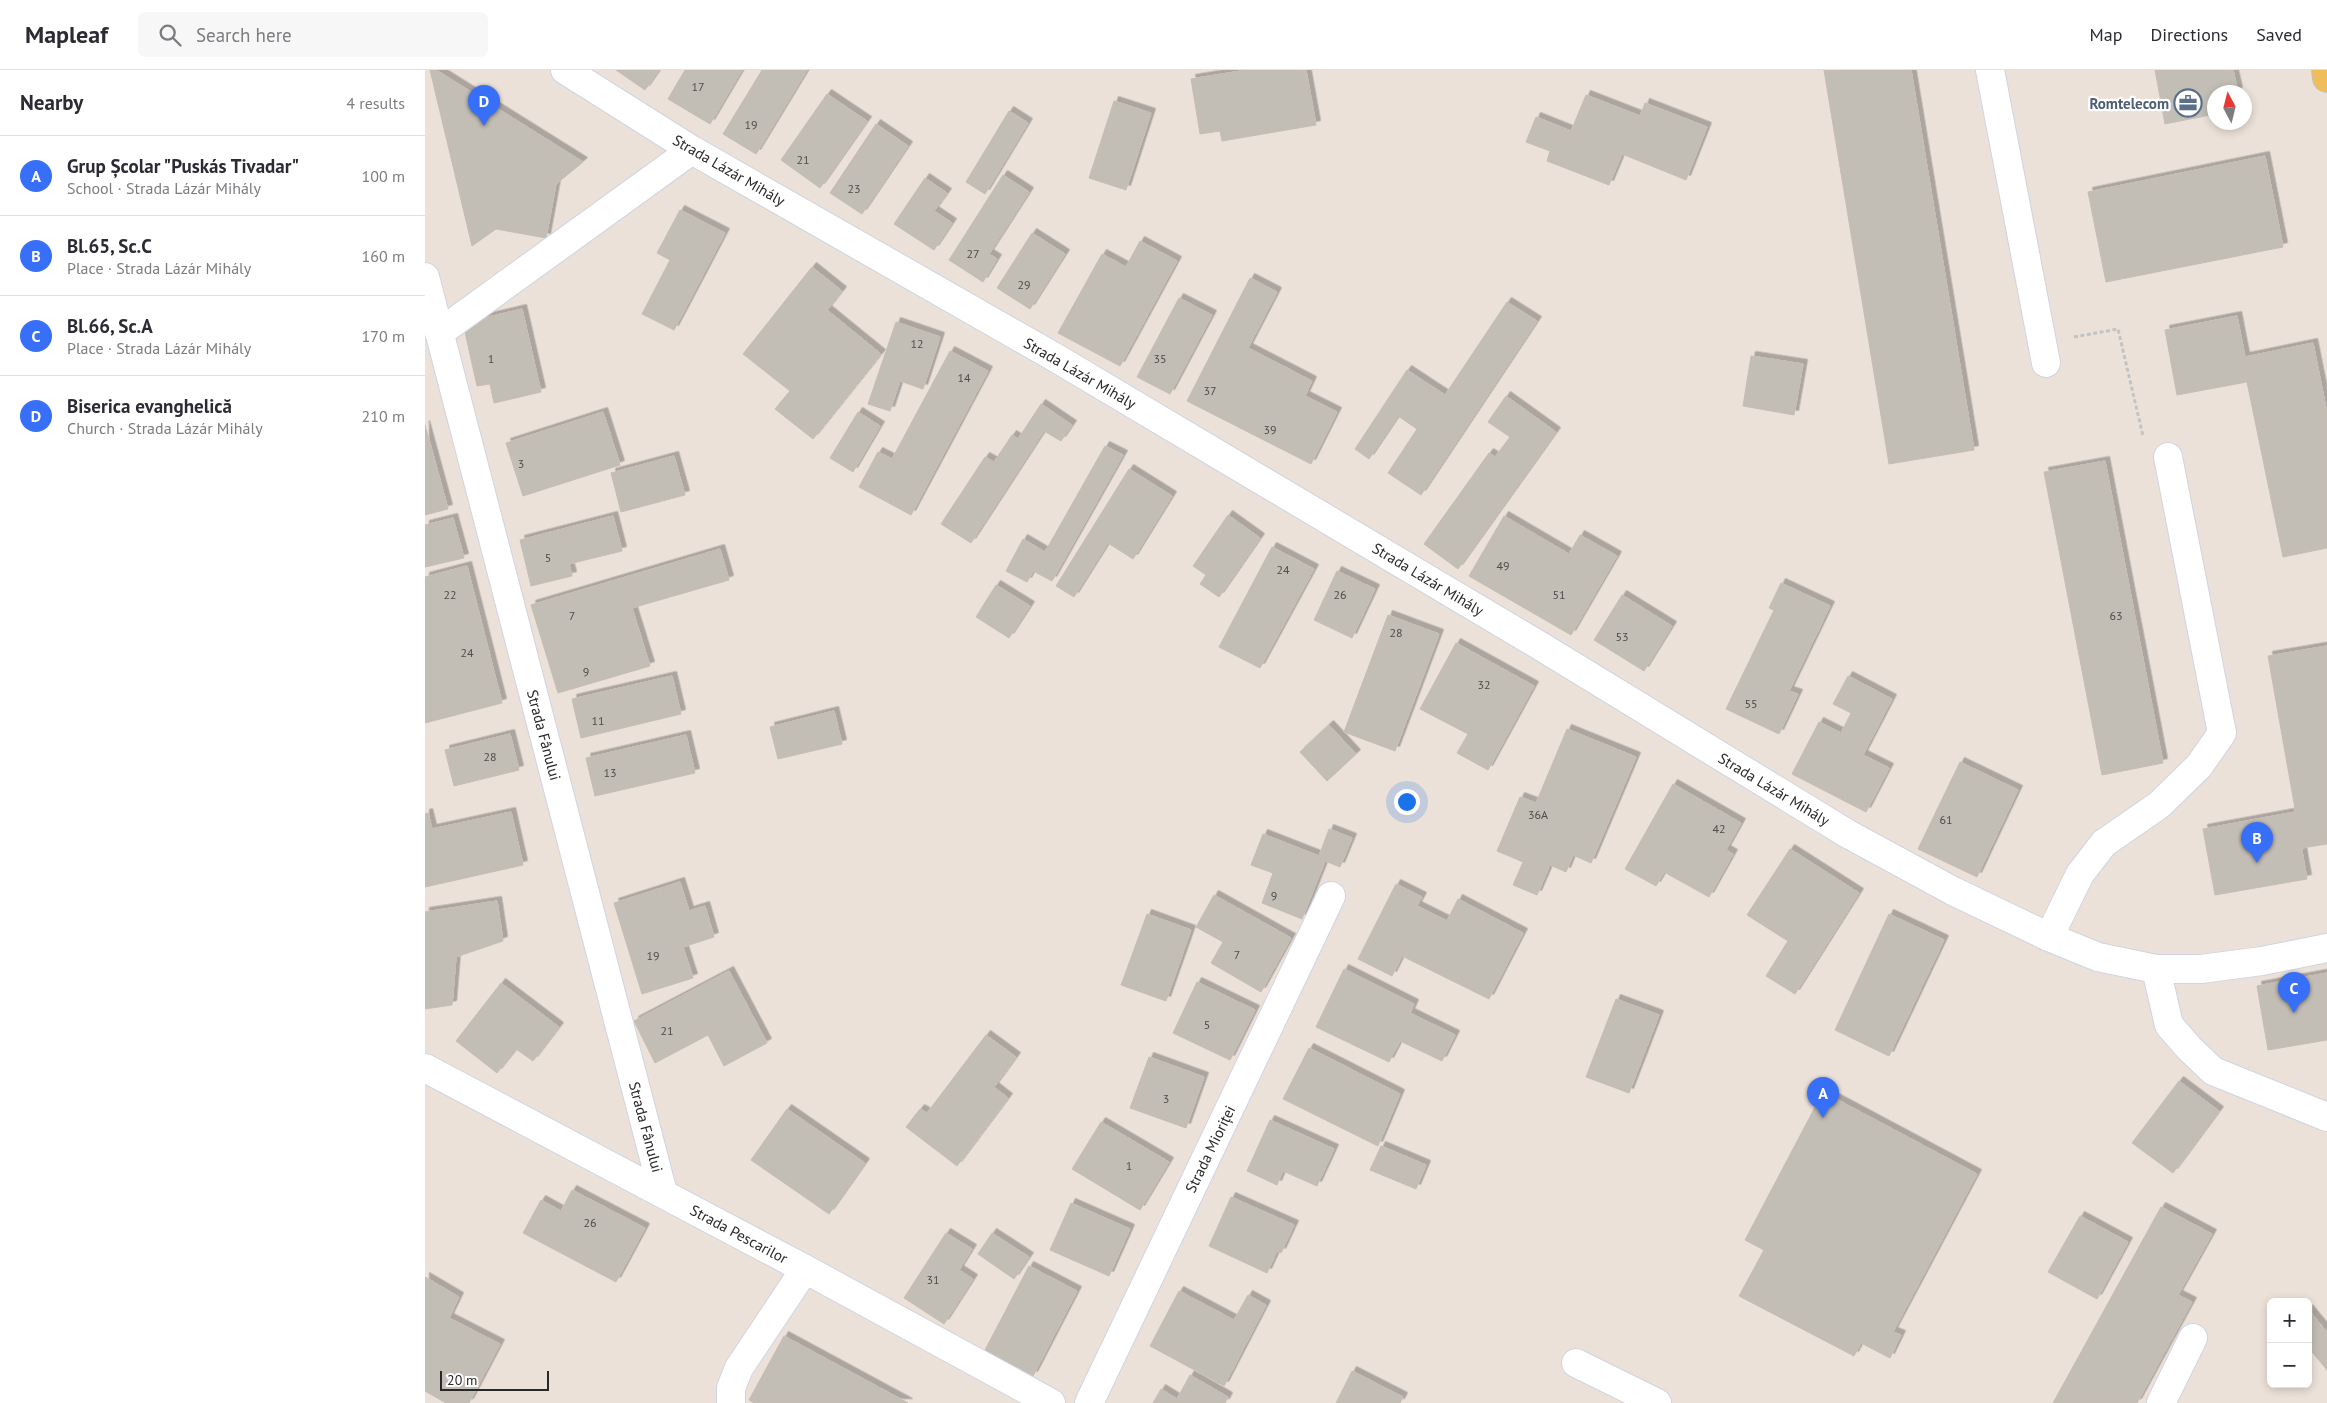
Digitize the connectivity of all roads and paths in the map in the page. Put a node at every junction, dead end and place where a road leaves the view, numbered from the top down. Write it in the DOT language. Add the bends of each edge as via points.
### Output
graph roads {
  1 [pos="565,70"];
  2 [pos="1990,70"];
  3 [pos="2325,70"];
  4 [pos="2327,78"];
  5 [pos="692,150"];
  6 [pos="425,277"];
  7 [pos="439,333"];
  8 [pos="2044,353"];
  9 [pos="2168,456"];
  10 [pos="1331,896"];
  11 [pos="2049,937"];
  12 [pos="2327,948"];
  13 [pos="2156,969"];
  14 [pos="425,1068"];
  15 [pos="2327,1117"];
  16 [pos="663,1193"];
  17 [pos="805,1269"];
  18 [pos="2193,1338"];
  19 [pos="1576,1363"];
  20 [pos="731,1403"];
  21 [pos="1051,1403"];
  22 [pos="1089,1403"];
  23 [pos="1657,1403"];
  24 [pos="2161,1403"];
  1 -- 5 [label="street, Strada Lázár Mihály"];
  2 -- 8 [label="street"];
  3 -- 4 [label="main road"];
  5 -- 7 [label="street"];
  5 -- 11 [label="street, Strada Lázár Mihály" via="1065,364 1534,642 1847,834 1953,891"];
  6 -- 7 [label="street, Strada Fânului"];
  7 -- 16 [label="street, Strada Fânului"];
  8 -- 9 [label="path" via="2118,329 2148,460"];
  9 -- 11 [label="street" via="2222,732 2199,766 2159,806 2105,843 2080,874"];
  10 -- 22 [label="street, Strada Mioriței"];
  11 -- 13 [label="street, Strada Lázár Mihály" via="2098,957"];
  12 -- 13 [label="street, Strada Lázár Mihály" via="2201,969"];
  13 -- 15 [label="street" via="2169,1025 2213,1071"];
  14 -- 16 [label="street, Strada Pescarilor"];
  16 -- 17 [label="street, Strada Pescarilor"];
  17 -- 20 [label="street" via="739,1368 731,1388"];
  17 -- 21 [label="street, Strada Pescarilor"];
  18 -- 24 [label="street"];
  19 -- 23 [label="street"];
}
